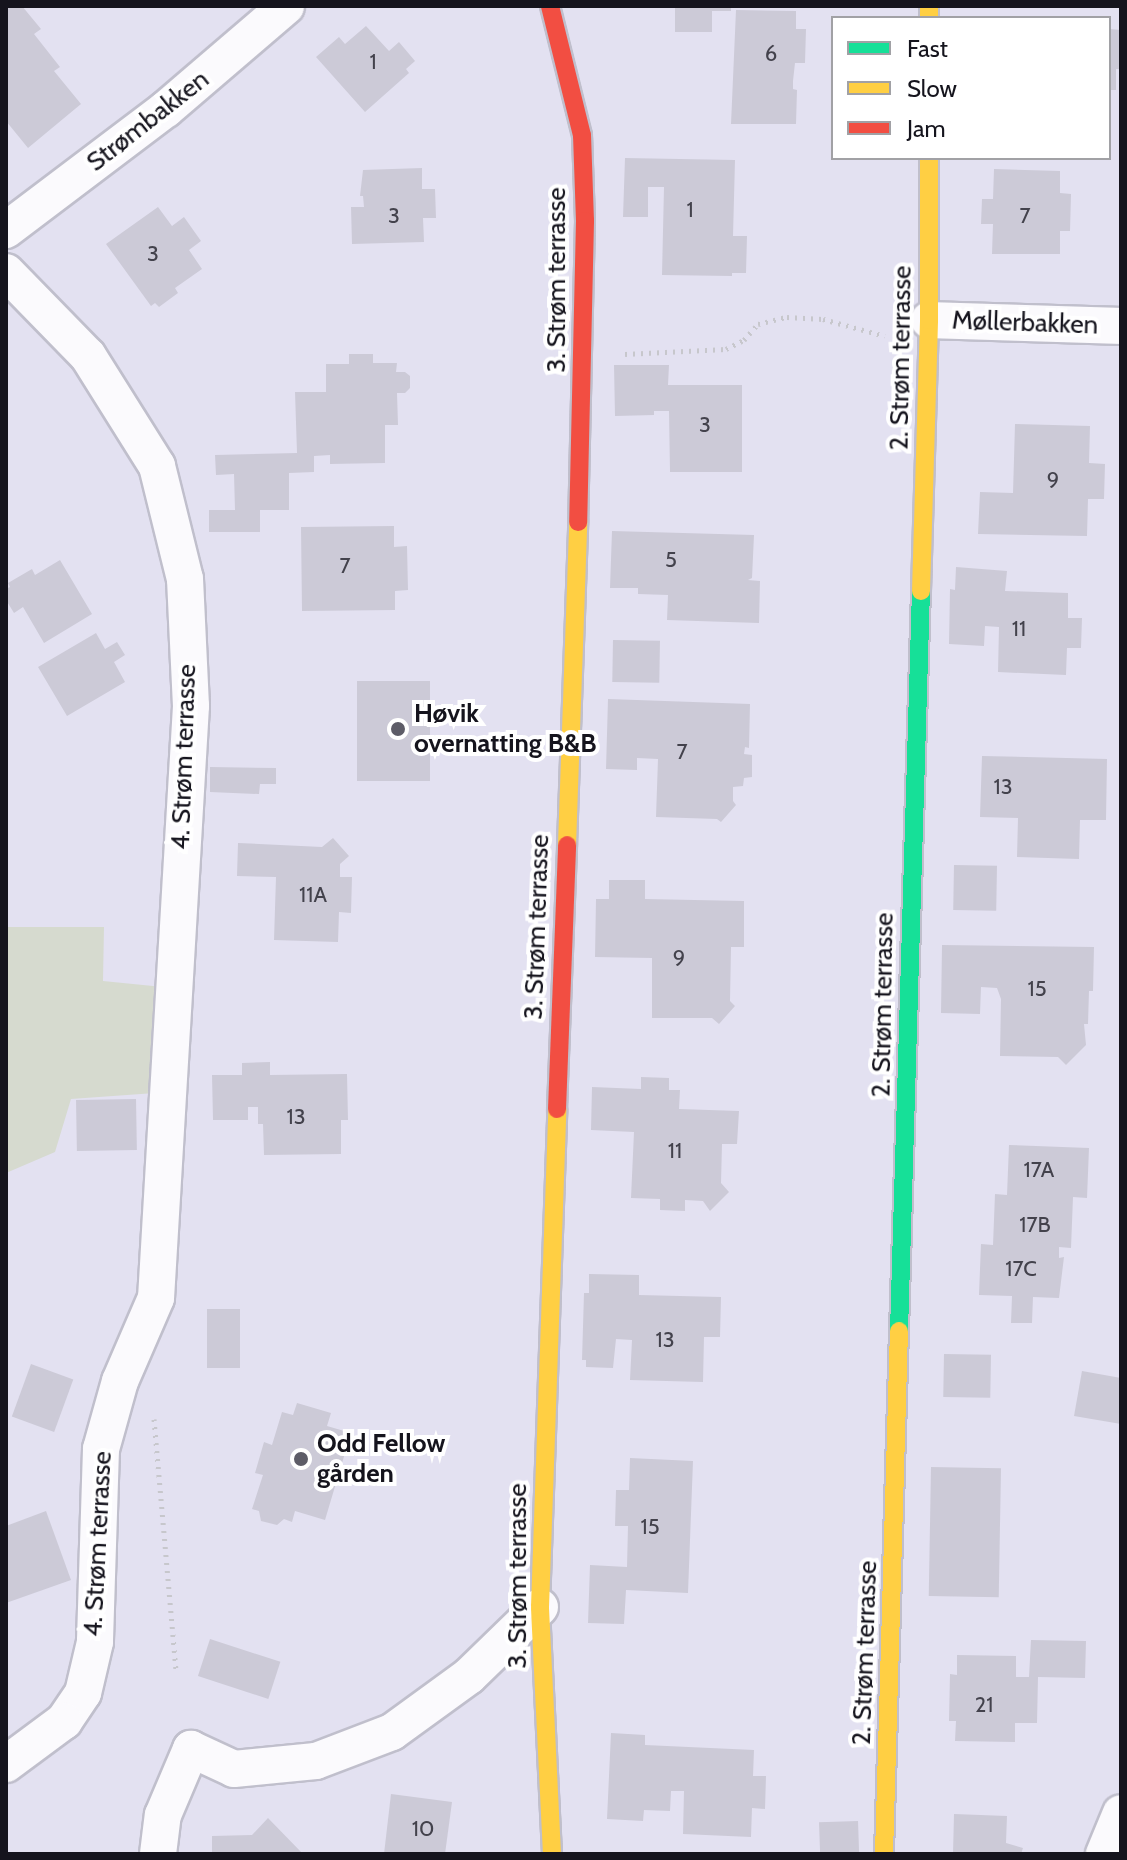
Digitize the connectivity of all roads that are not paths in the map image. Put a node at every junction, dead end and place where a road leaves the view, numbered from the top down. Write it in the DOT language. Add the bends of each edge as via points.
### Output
graph roads {
  1 [pos="286,6"];
  2 [pos="550,6"];
  3 [pos="929,160"];
  4 [pos="6,230"];
  5 [pos="6,272"];
  6 [pos="929,320"];
  7 [pos="1121,326"];
  8 [pos="540,1607"];
  9 [pos="6,1764"];
  10 [pos="1121,1813"];
  11 [pos="158,1854"];
  12 [pos="552,1854"];
  13 [pos="884,1854"];
  14 [pos="1104,1854"];
  1 -- 4 [label="street, Strømbakken" via="166,109"];
  2 -- 8 [label="main road, 3. Strøm terrasse" via="582,135 585,221"];
  3 -- 6 [label="main road, 2. Strøm terrasse"];
  5 -- 9 [label="street, 4. Strøm terrasse" via="88,356 157,466 185,579 191,706 156,1298 120,1381 101,1449 95,1642 83,1693 64,1721"];
  6 -- 7 [label="street, Møllerbakken"];
  6 -- 13 [label="main road, 2. Strøm terrasse"];
  8 -- 11 [label="street" via="469,1676 392,1732 316,1761 234,1769 191,1749 163,1815"];
  8 -- 12 [label="main road, 3. Strøm terrasse"];
  10 -- 14 [label="street"];
}
